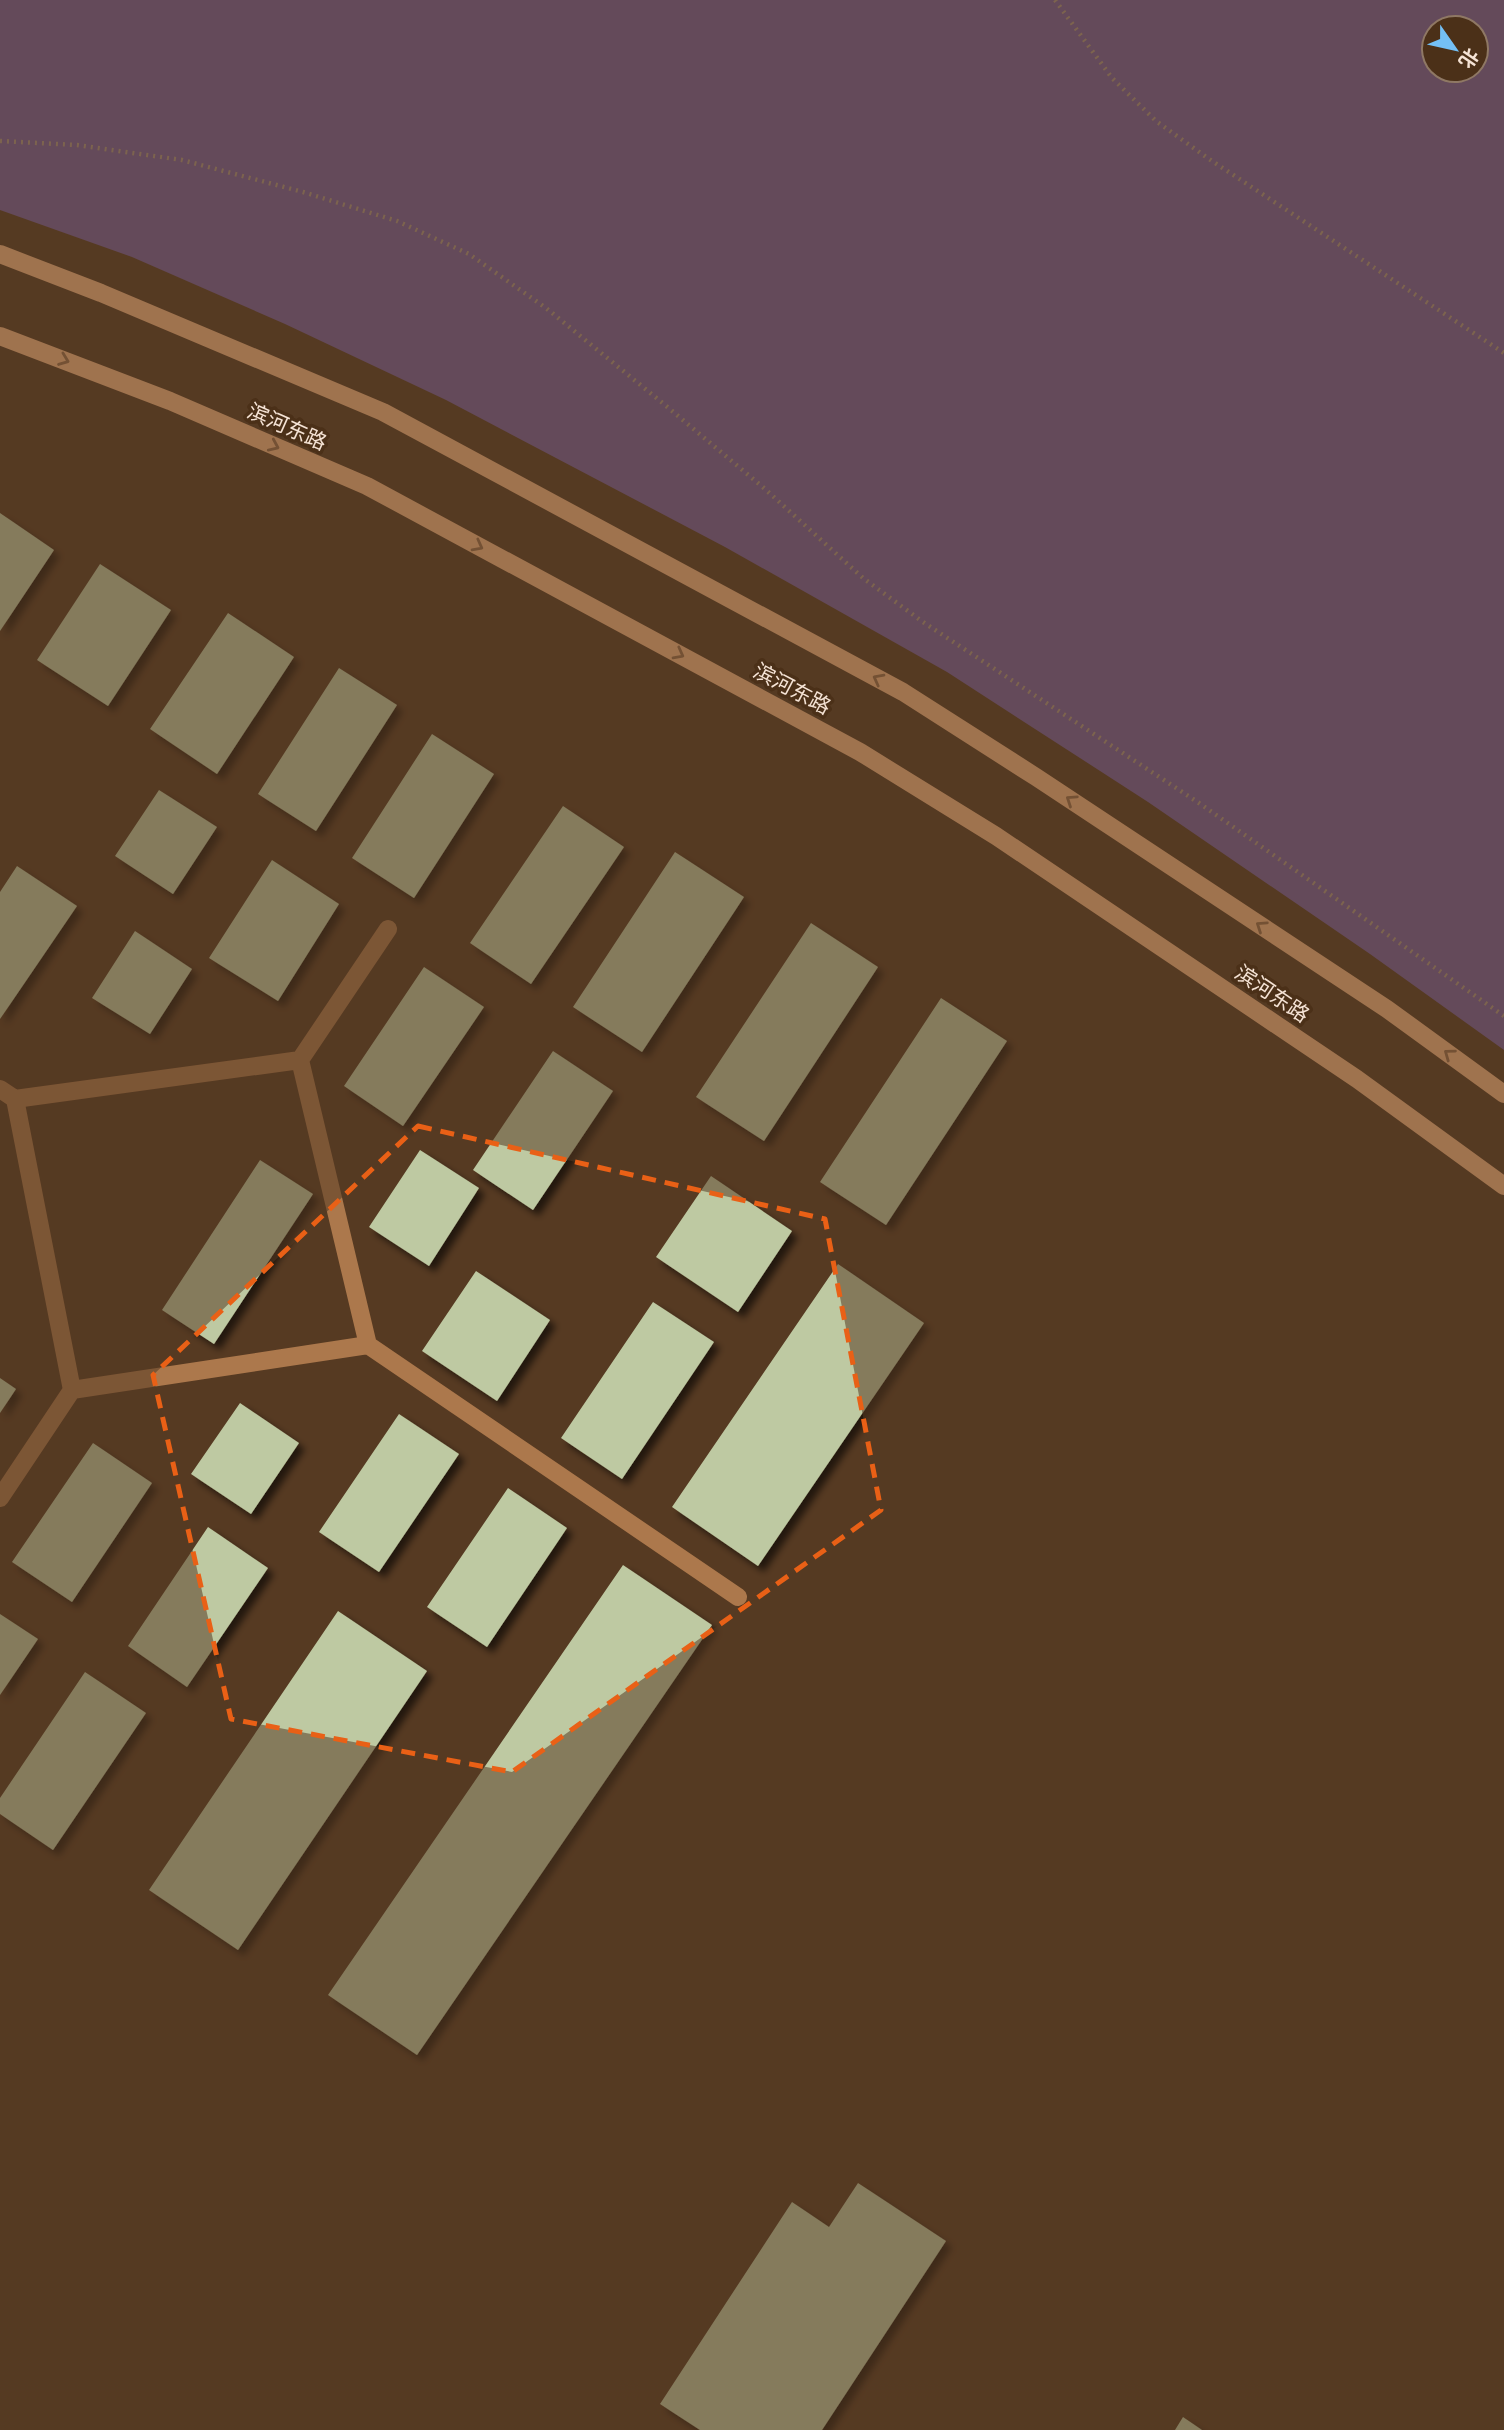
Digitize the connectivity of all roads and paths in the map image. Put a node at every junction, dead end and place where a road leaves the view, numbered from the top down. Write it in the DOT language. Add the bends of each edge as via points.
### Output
graph roads {
  1 [pos="1055,0"];
  2 [pos="0,141"];
  3 [pos="0,254"];
  4 [pos="0,336"];
  5 [pos="1504,353"];
  6 [pos="388,929"];
  7 [pos="1504,1016"];
  8 [pos="300,1060"];
  9 [pos="7,1094"];
  10 [pos="1504,1094"];
  11 [pos="1504,1186"];
  12 [pos="368,1345"];
  13 [pos="72,1390"];
  14 [pos="0,1498"];
  15 [pos="738,1597"];
  1 -- 5 [label="path" via="1112,78 1156,121"];
  2 -- 7 [label="path" via="77,145 182,160 397,221 469,254 546,308 665,405 863,578 1199,803"];
  10 -- 3 [label="main road, one-way" via="1376,1002 902,692 383,412"];
  4 -- 11 [label="main road, 滨河东路, one-way" via="170,401 367,486 859,752 996,836 1357,1079"];
  6 -- 8 [label="street"];
  8 -- 9 [label="street"];
  8 -- 12 [label="street"];
  9 -- 13 [label="street"];
  12 -- 13 [label="street"];
  12 -- 15 [label="street"];
  13 -- 14 [label="street"];
}
